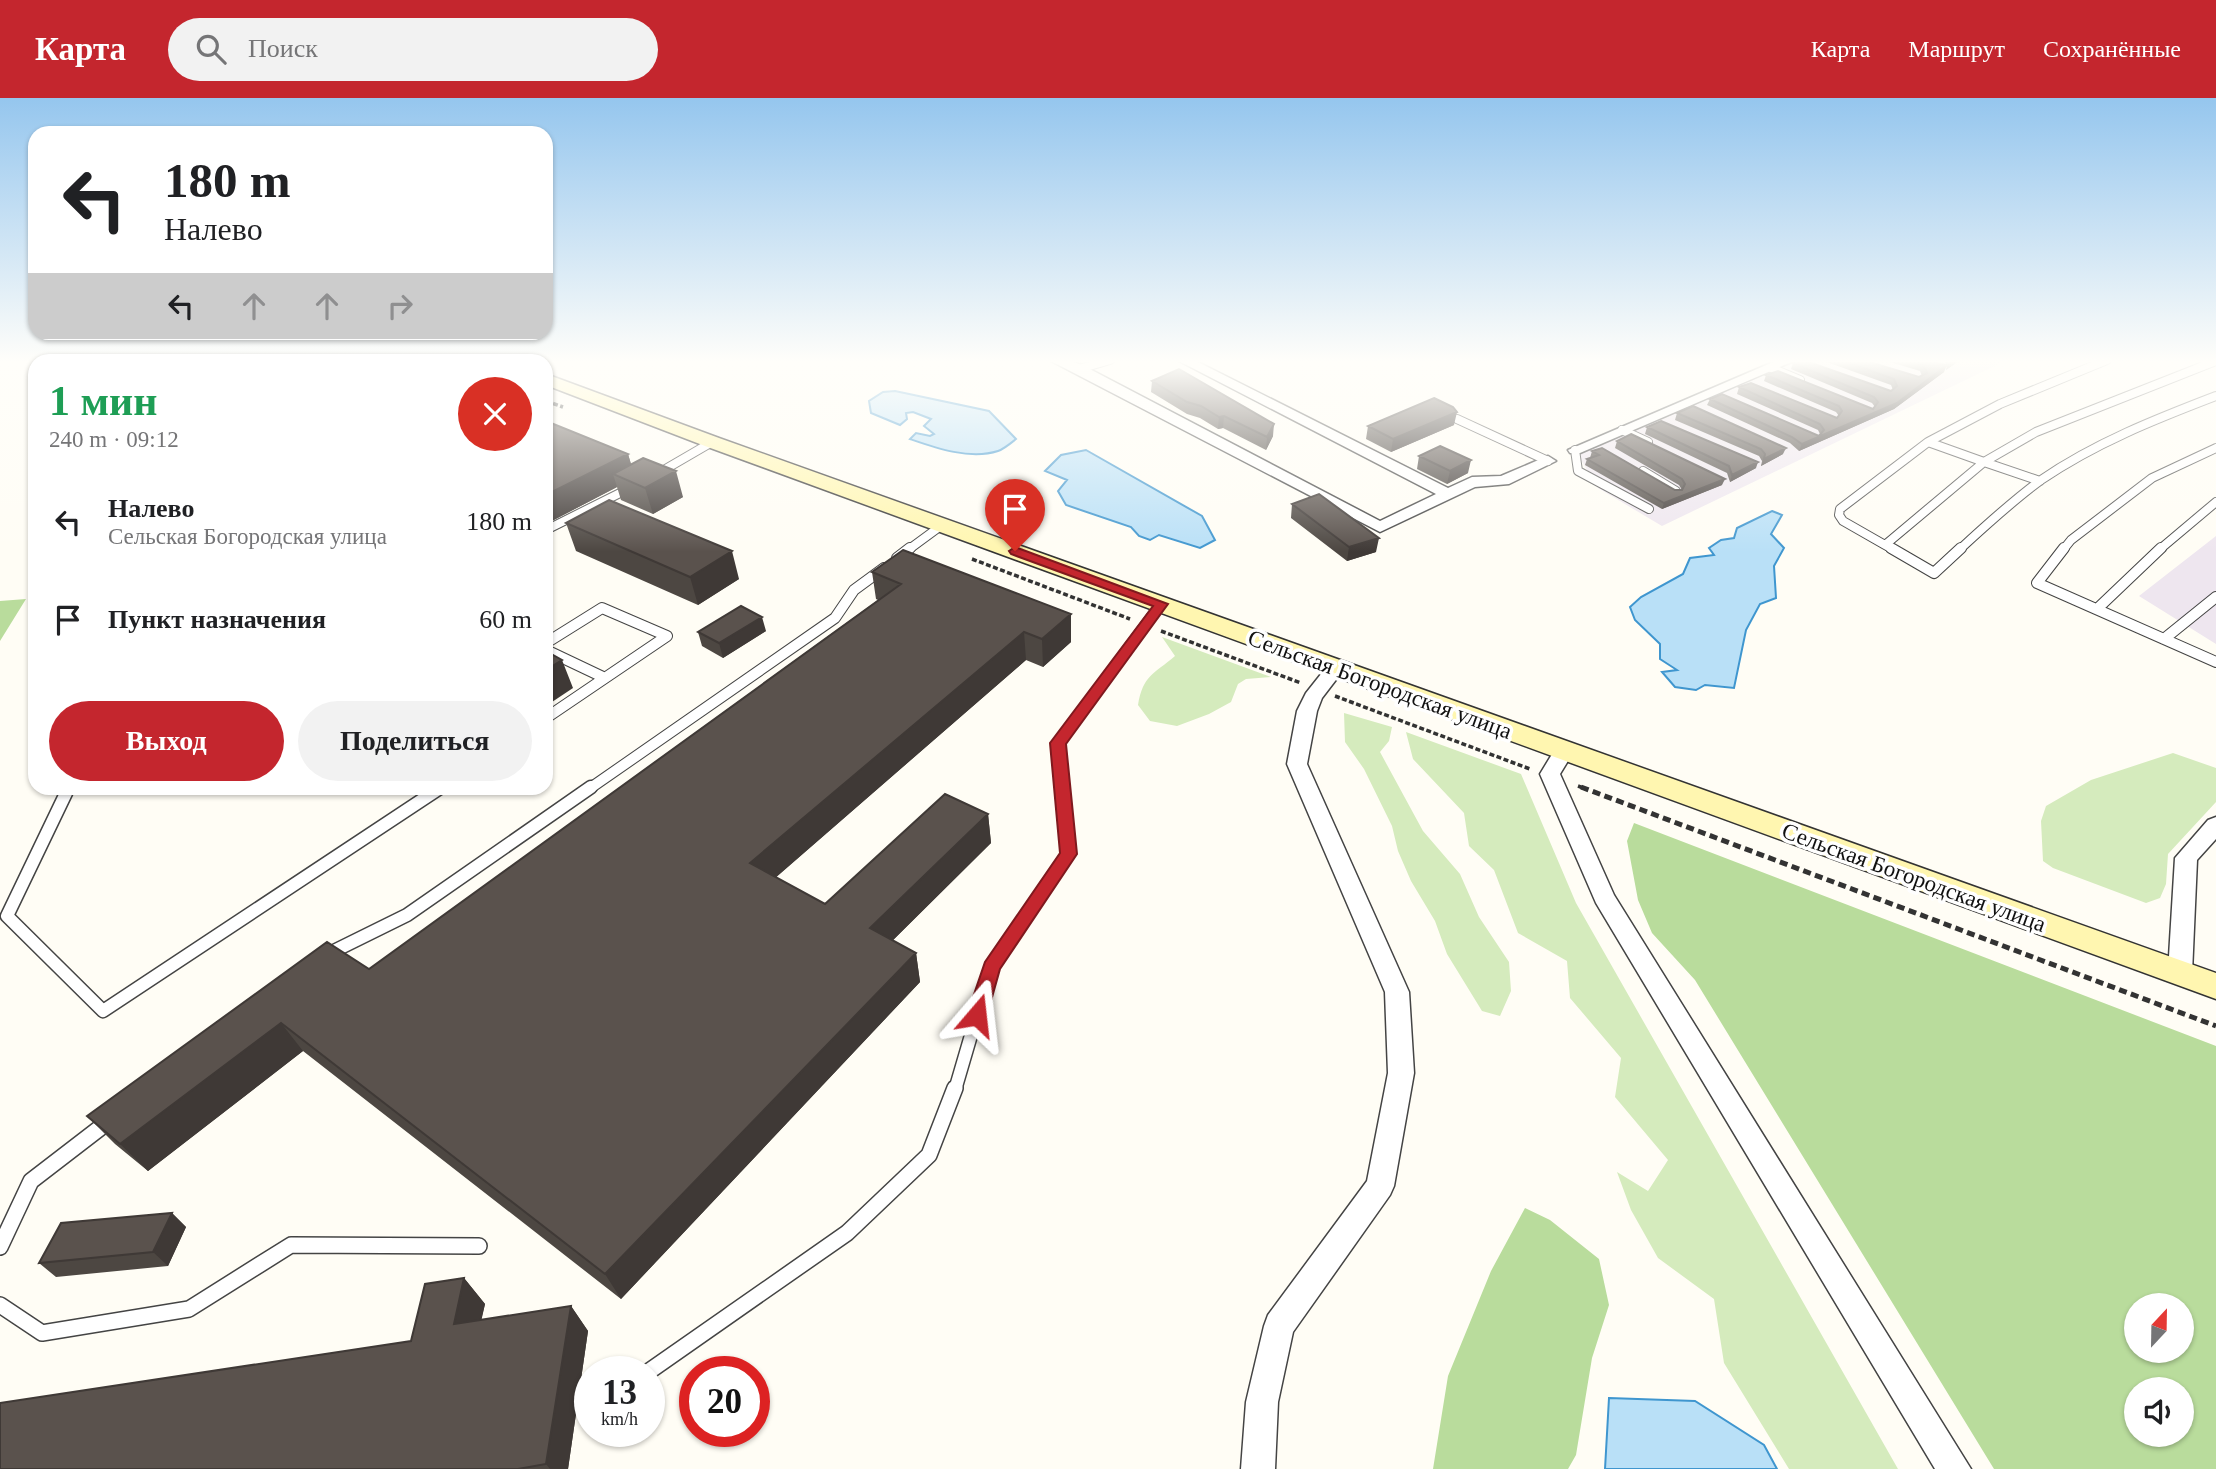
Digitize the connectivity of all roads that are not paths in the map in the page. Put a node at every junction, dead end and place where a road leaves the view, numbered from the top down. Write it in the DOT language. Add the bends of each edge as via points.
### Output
graph roads {
  1 [pos="663,424"];
  2 [pos="1184,424"];
  3 [pos="1310,424"];
  4 [pos="1468,424"];
  5 [pos="1644,424"];
  6 [pos="1962,424"];
  7 [pos="2056,424"];
  8 [pos="2152,424"];
  9 [pos="1622,430"];
  10 [pos="1928,442"];
  11 [pos="712,443"];
  12 [pos="1656,446"];
  13 [pos="2216,448"];
  14 [pos="1575,450"];
  15 [pos="1548,461"];
  16 [pos="1984,462"];
  17 [pos="1628,463"];
  18 [pos="647,479"];
  19 [pos="2040,481"];
  20 [pos="635,485"];
  21 [pos="1676,491"];
  22 [pos="1448,494"];
  23 [pos="2216,502"];
  24 [pos="1648,509"];
  25 [pos="942,524"];
  26 [pos="553,526"];
  27 [pos="1885,545"];
  28 [pos="2216,597"];
  29 [pos="1161,604"];
  30 [pos="2096,609"];
  31 [pos="553,639"];
  32 [pos="2164,639"];
  33 [pos="553,653"];
  34 [pos="2216,662"];
  35 [pos="1335,668"];
  36 [pos="604,678"];
  37 [pos="553,713"];
  38 [pos="1558,764"];
  39 [pos="65,795"];
  40 [pos="429,795"];
  41 [pos="2216,825"];
  42 [pos="322,957"];
  43 [pos="2180,973"];
  44 [pos="2216,986"];
  45 [pos="117,1115"];
  46 [pos="479,1246"];
  47 [pos="0,1247"];
  48 [pos="0,1305"];
  49 [pos="665,1360"];
  50 [pos="1258,1469"];
  51 [pos="1954,1469"];
  1 -- 11 [label="main road, Сельская Богородская улица"];
  2 -- 22 [label="street" via="1380,527"];
  3 -- 22 [label="street"];
  4 -- 15 [label="lane"];
  5 -- 9 [label="street"];
  6 -- 10 [label="lane"];
  7 -- 16 [label="lane"];
  8 -- 19 [label="lane"];
  9 -- 12 [label="lane"];
  9 -- 14 [label="street" via="1598,446"];
  10 -- 16 [label="lane"];
  10 -- 27 [label="lane" via="1840,509 1843,521"];
  11 -- 18 [label="lane"];
  11 -- 25 [label="main road, Сельская Богородская улица"];
  13 -- 30 [label="lane" via="2152,478 2071,540 2037,583"];
  14 -- 24 [label="lane" via="1578,471"];
  15 -- 22 [label="street" via="1504,481 1472,482"];
  16 -- 19 [label="lane"];
  16 -- 27 [label="lane"];
  17 -- 21 [label="lane"];
  19 -- 27 [label="lane" via="1934,573"];
  20 -- 26 [label="lane"];
  23 -- 30 [label="lane"];
  25 -- 29 [label="main road, Сельская Богородская улица"];
  25 -- 42 [label="lane" via="854,590 835,618 407,915"];
  28 -- 32 [label="lane"];
  29 -- 35 [label="main road, Сельская Богородская улица"];
  29 -- 49 [label="lane" via="1058,743 1068,854 991,967 949,1109 929,1155 847,1233"];
  30 -- 32 [label="lane"];
  31 -- 36 [label="lane" via="602,608 667,636"];
  32 -- 34 [label="lane"];
  33 -- 36 [label="lane"];
  35 -- 38 [label="main road, Сельская Богородская улица"];
  35 -- 50 [label="street" via="1307,711 1297,764 1397,992 1401,1073 1380,1186 1279,1326 1262,1402"];
  36 -- 37 [label="lane"];
  38 -- 43 [label="main road, Сельская Богородская улица"];
  38 -- 51 [label="street" via="1604,897"];
  39 -- 40 [label="lane" via="7,916 103,1011"];
  41 -- 43 [label="street" via="2186,858"];
  43 -- 44 [label="main road, Сельская Богородская улица"];
  45 -- 47 [label="lane" via="31,1181"];
  46 -- 48 [label="lane" via="291,1245 189,1309 42,1333"];
}
